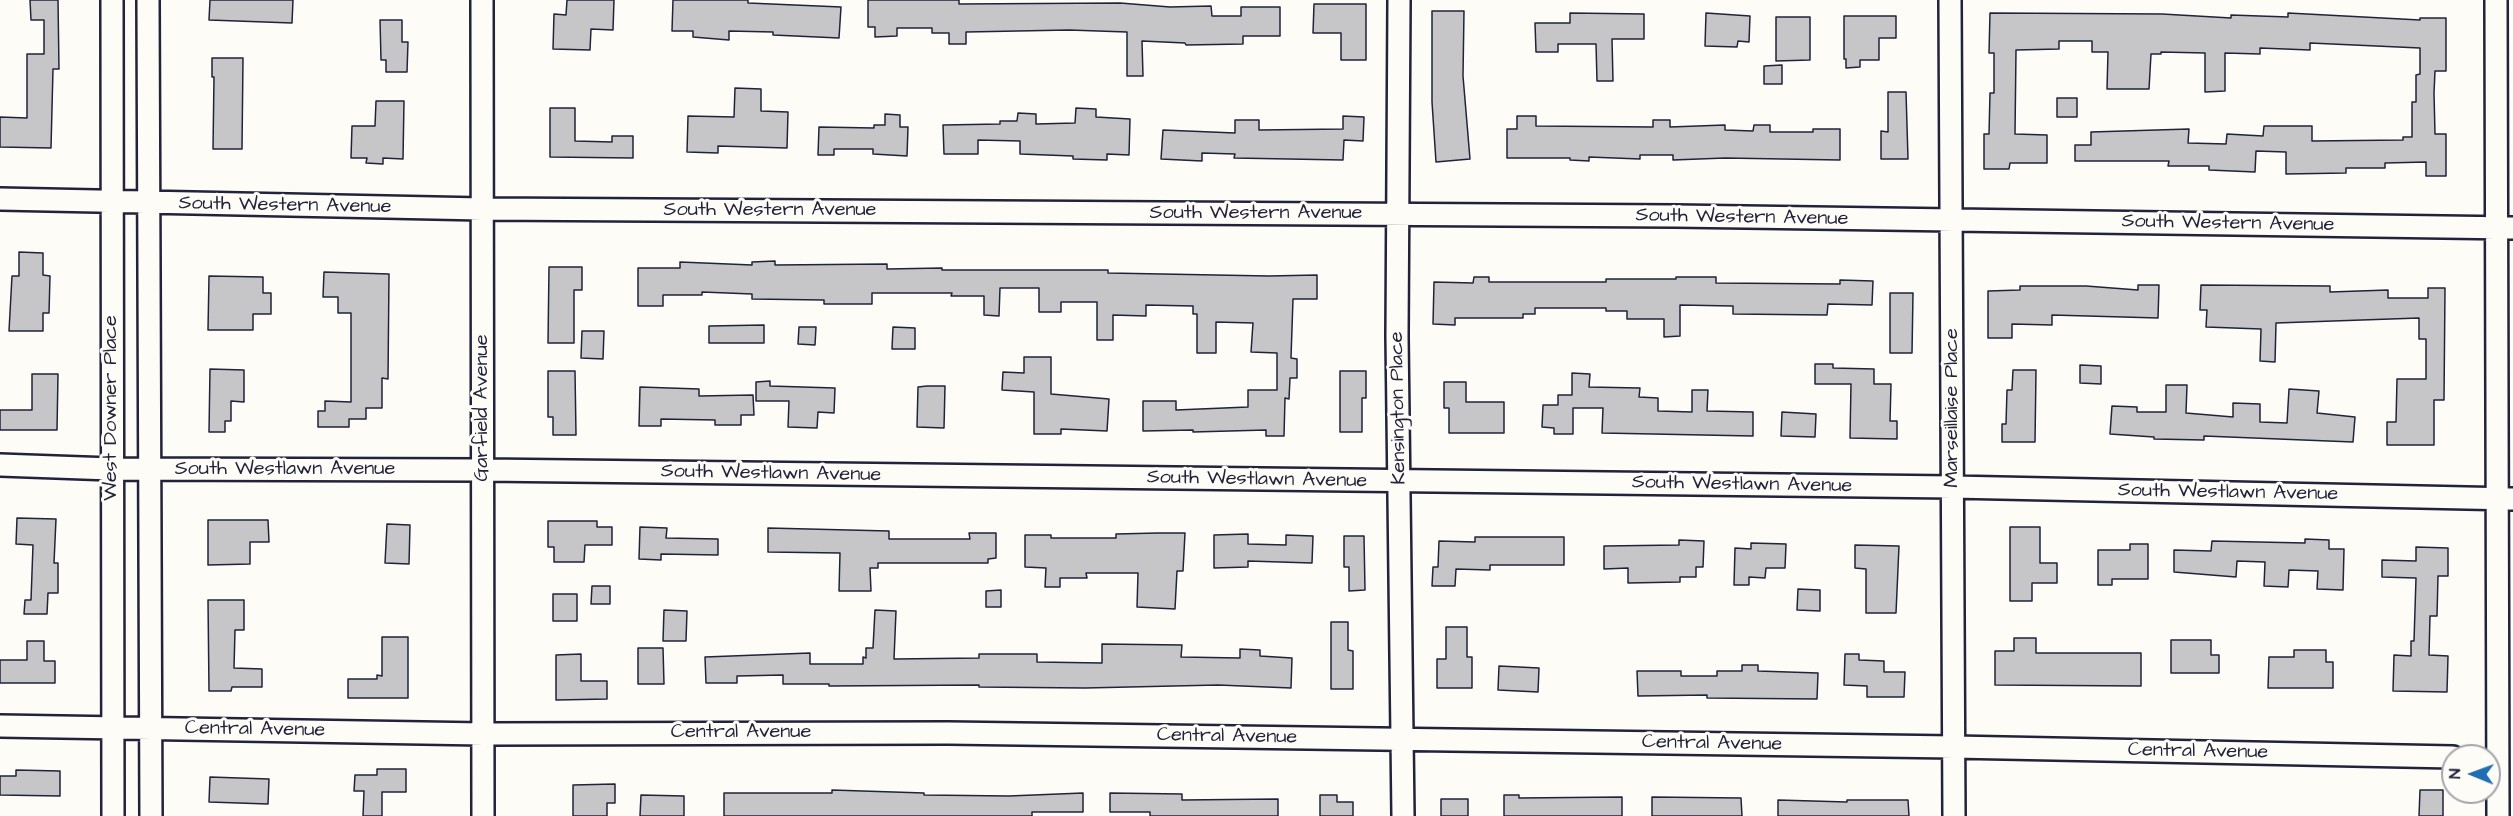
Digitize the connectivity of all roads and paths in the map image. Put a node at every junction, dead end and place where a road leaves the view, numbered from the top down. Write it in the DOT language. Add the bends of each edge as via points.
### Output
graph roads {
  1 [pos="112,0"];
  2 [pos="148,0"];
  3 [pos="482,0"];
  4 [pos="1399,0"];
  5 [pos="1950,0"];
  6 [pos="2496,0"];
  7 [pos="0,199"];
  8 [pos="112,203"];
  9 [pos="149,203"];
  10 [pos="482,209"];
  11 [pos="1399,215"];
  12 [pos="1952,221"];
  13 [pos="2506,227"];
  14 [pos="0,465"];
  15 [pos="111,469"];
  16 [pos="149,470"];
  17 [pos="484,470"];
  18 [pos="1401,482"];
  19 [pos="1953,487"];
  20 [pos="2505,499"];
  21 [pos="0,726"];
  22 [pos="112,727"];
  23 [pos="151,728"];
  24 [pos="483,734"];
  25 [pos="1402,740"];
  26 [pos="2500,744"];
  27 [pos="1954,747"];
  28 [pos="2441,757"];
  29 [pos="113,816"];
  30 [pos="151,816"];
  31 [pos="483,816"];
  32 [pos="1403,816"];
  33 [pos="1954,816"];
  1 -- 8 [label="street, West Downer Place"];
  2 -- 9 [label="street, West Downer Place"];
  3 -- 10 [label="street, Garfield Avenue"];
  4 -- 11 [label="street, Kensington Place"];
  5 -- 12 [label="street, Marseillaise Place"];
  6 -- 13 [label="street"];
  7 -- 8 [label="street, South Western Avenue"];
  8 -- 9 [label="street, South Western Avenue"];
  8 -- 15 [label="street, West Downer Place"];
  9 -- 10 [label="street, South Western Avenue"];
  9 -- 16 [label="street, West Downer Place"];
  10 -- 11 [label="street, South Western Avenue"];
  10 -- 17 [label="street, Garfield Avenue"];
  11 -- 12 [label="street, South Western Avenue"];
  11 -- 18 [label="street, Kensington Place"];
  12 -- 13 [label="street, South Western Avenue"];
  12 -- 19 [label="street, Marseillaise Place"];
  13 -- 20 [label="street"];
  14 -- 15 [label="street, South Westlawn Avenue"];
  15 -- 16 [label="street, South Westlawn Avenue"];
  15 -- 22 [label="street, West Downer Place"];
  16 -- 17 [label="street, South Westlawn Avenue"];
  16 -- 23 [label="street, West Downer Place"];
  17 -- 18 [label="street, South Westlawn Avenue"];
  17 -- 24 [label="street, Garfield Avenue"];
  18 -- 19 [label="street, South Westlawn Avenue"];
  18 -- 25 [label="street, Kensington Place"];
  19 -- 20 [label="street, South Westlawn Avenue"];
  19 -- 27 [label="street, Marseillaise Place"];
  20 -- 26 [label="street"];
  21 -- 22 [label="street, Central Avenue"];
  22 -- 23 [label="street, Central Avenue"];
  22 -- 29 [label="street, West Downer Place"];
  23 -- 24 [label="street, Central Avenue"];
  23 -- 30 [label="street, West Downer Place"];
  24 -- 25 [label="street, Central Avenue" via="948,733"];
  24 -- 31 [label="street, Garfield Avenue"];
  25 -- 27 [label="street, Central Avenue"];
  25 -- 32 [label="street, Kensington Place"];
  27 -- 28 [label="street, Central Avenue"];
  27 -- 33 [label="street, Marseillaise Place"];
}
